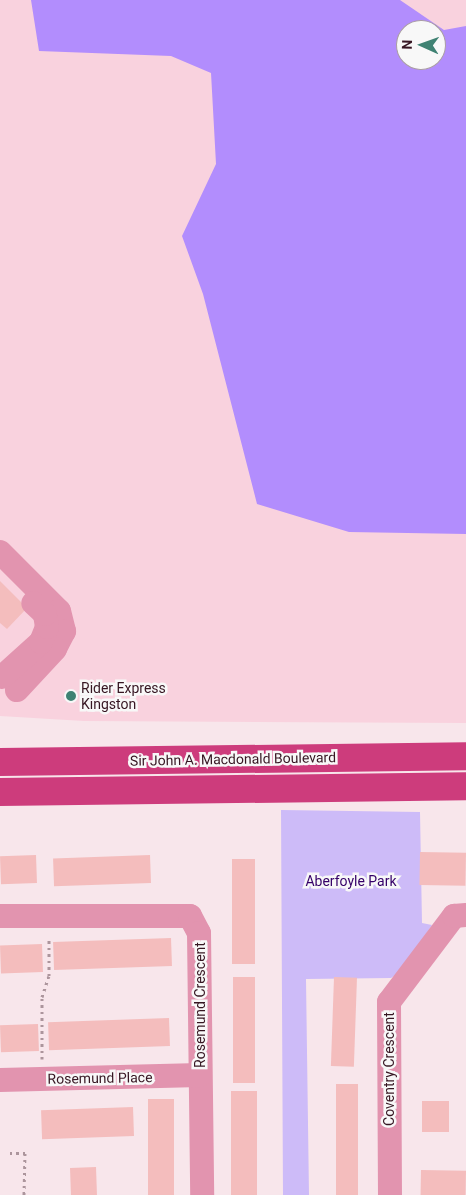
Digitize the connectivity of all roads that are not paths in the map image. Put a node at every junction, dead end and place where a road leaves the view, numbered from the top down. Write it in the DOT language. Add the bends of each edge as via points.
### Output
graph roads {
  1 [pos="0,552"];
  2 [pos="0,572"];
  3 [pos="466,756"];
  4 [pos="0,762"];
  5 [pos="466,786"];
  6 [pos="0,792"];
  7 [pos="466,915"];
  8 [pos="0,916"];
  9 [pos="200,1075"];
  10 [pos="0,1080"];
  11 [pos="202,1195"];
  12 [pos="390,1195"];
  1 -- 2 [label="street" via="60,611 64,631 55,649 10,684 47,627 45,614"];
  3 -- 4 [label="main road, Sir John A. Macdonald Boulevard"];
  5 -- 6 [label="main road"];
  7 -- 12 [label="street, Coventry Crescent" via="454,916 389,1002"];
  8 -- 9 [label="street, Rosemund Crescent" via="190,916 199,933"];
  9 -- 10 [label="street, Rosemund Place"];
  9 -- 11 [label="street, Rosemund Crescent"];
}
